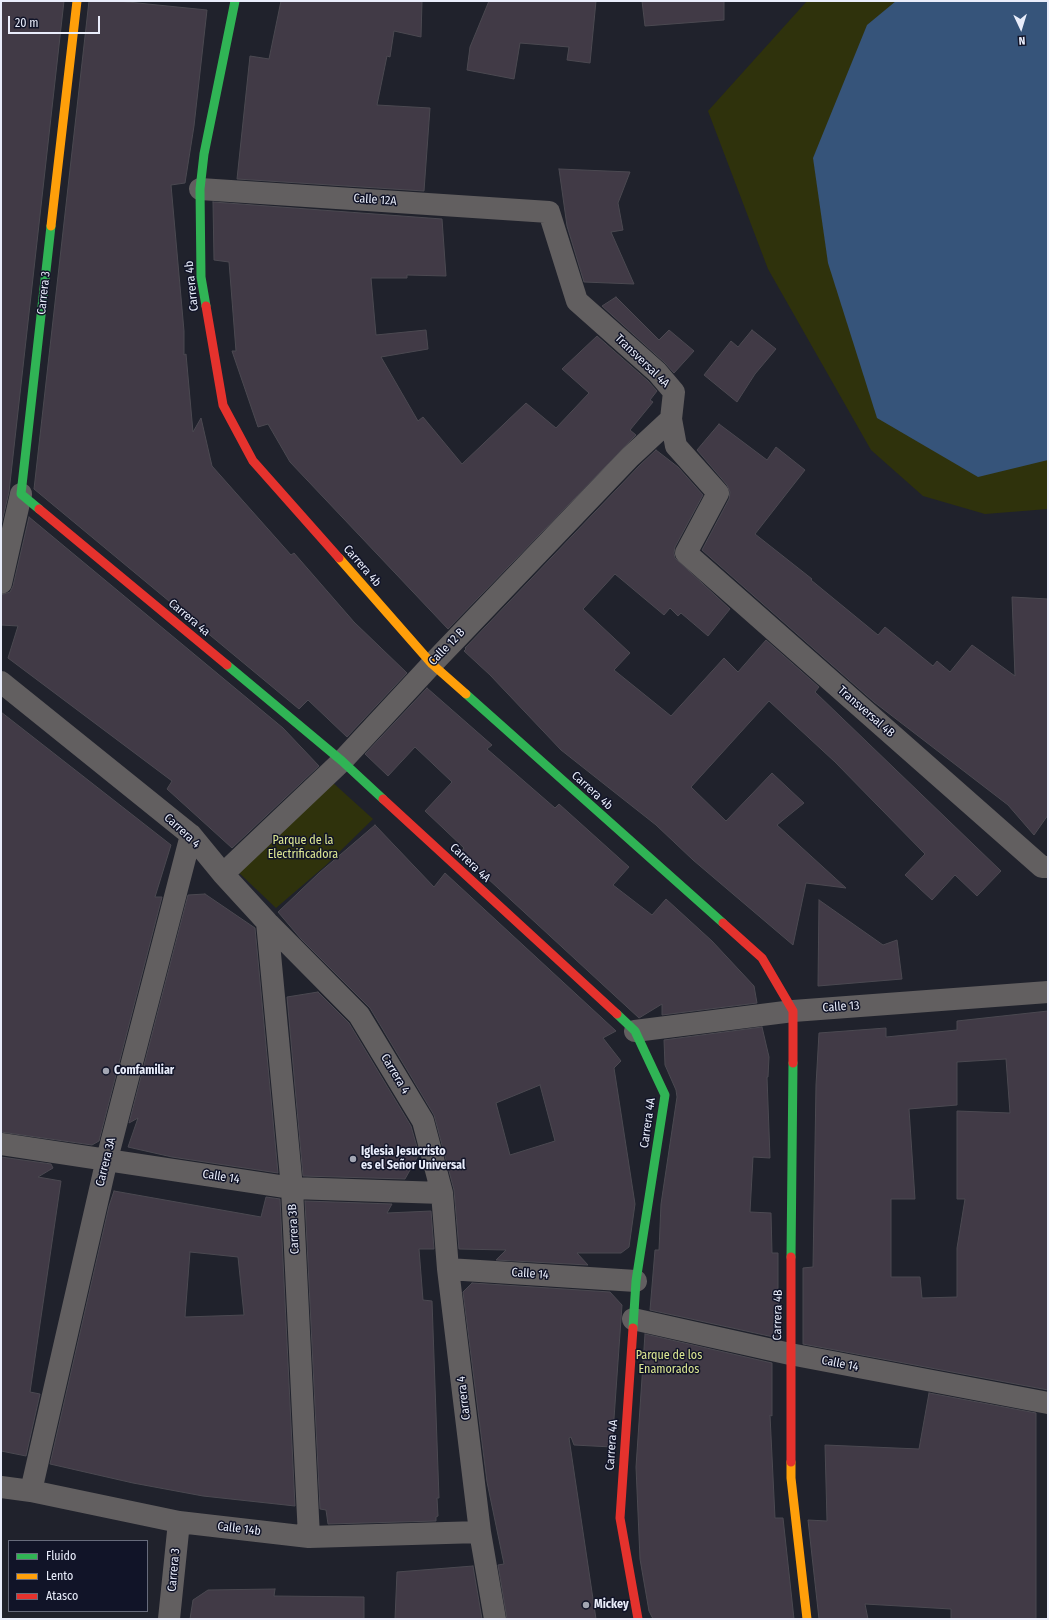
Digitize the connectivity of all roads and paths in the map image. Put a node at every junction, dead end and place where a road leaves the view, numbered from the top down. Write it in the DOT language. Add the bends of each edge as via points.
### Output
graph roads {
  1 [pos="77,1"];
  2 [pos="234,1"];
  3 [pos="200,189"];
  4 [pos="549,212"];
  5 [pos="671,419"];
  6 [pos="21,494"];
  7 [pos="686,553"];
  8 [pos="1,583"];
  9 [pos="432,664"];
  10 [pos="1,682"];
  11 [pos="342,761"];
  12 [pos="191,836"];
  13 [pos="1048,867"];
  14 [pos="222,874"];
  15 [pos="268,922"];
  16 [pos="1048,992"];
  17 [pos="793,1011"];
  18 [pos="635,1031"];
  19 [pos="1,1144"];
  20 [pos="107,1159"];
  21 [pos="292,1188"];
  22 [pos="442,1193"];
  23 [pos="448,1269"];
  24 [pos="636,1281"];
  25 [pos="633,1319"];
  26 [pos="790,1354"];
  27 [pos="1048,1403"];
  28 [pos="1,1487"];
  29 [pos="31,1491"];
  30 [pos="179,1522"];
  31 [pos="480,1532"];
  32 [pos="309,1537"];
  33 [pos="169,1619"];
  34 [pos="494,1619"];
  35 [pos="638,1619"];
  36 [pos="807,1619"];
  1 -- 6 [label="street, Carrera 3"];
  2 -- 3 [label="street, Carrera 4b" via="204,154"];
  3 -- 4 [label="street, Calle 12A"];
  3 -- 9 [label="street, Carrera 4b" via="201,277 223,405 253,461"];
  4 -- 5 [label="street, Transversal 4A" via="577,301 657,372 674,392"];
  5 -- 7 [label="street, Transversal 4A" via="676,446 718,493"];
  5 -- 9 [label="street, Calle 12 B" via="630,457"];
  6 -- 8 [label="street, Carrera 3"];
  6 -- 11 [label="street, Carrera 4a"];
  7 -- 13 [label="street, Transversal 4B" via="1042,867"];
  9 -- 11 [label="street, Calle 12 B"];
  9 -- 17 [label="street, Carrera 4b" via="762,958"];
  10 -- 12 [label="street, Carrera 4"];
  11 -- 14 [label="street, Calle 12 B"];
  11 -- 18 [label="street, Carrera 4A"];
  12 -- 14 [label="street, Carrera 4"];
  12 -- 20 [label="street, Carrera 3A"];
  14 -- 15 [label="street, Carrera 4"];
  15 -- 21 [label="street, Carrera 3B"];
  15 -- 22 [label="street, Carrera 4" via="359,1016 423,1121"];
  16 -- 17 [label="street, Calle 13"];
  17 -- 18 [label="street, Calle 13"];
  17 -- 26 [label="street, Carrera 4B"];
  18 -- 24 [label="street, Carrera 4A" via="665,1095"];
  19 -- 20 [label="street, Calle 14"];
  20 -- 21 [label="street, Calle 14"];
  20 -- 29 [label="street, Carrera 3A"];
  21 -- 22 [label="street, Calle 14"];
  21 -- 32 [label="street, Carrera 3B"];
  22 -- 23 [label="street, Carrera 4"];
  23 -- 24 [label="street, Calle 14"];
  23 -- 31 [label="street, Carrera 4"];
  24 -- 25 [label="street, Carrera 4A"];
  25 -- 26 [label="street, Calle 14"];
  25 -- 35 [label="street, Carrera 4A" via="620,1518"];
  26 -- 27 [label="street, Calle 14"];
  26 -- 36 [label="street, Carrera 4B" via="791,1478"];
  28 -- 29 [label="street, Calle 14b"];
  29 -- 30 [label="street, Calle 14b"];
  30 -- 32 [label="street, Calle 14b"];
  30 -- 33 [label="street, Carrera 3"];
  31 -- 32 [label="street, Calle 14b"];
  31 -- 34 [label="street, Carrera 4"];
}
